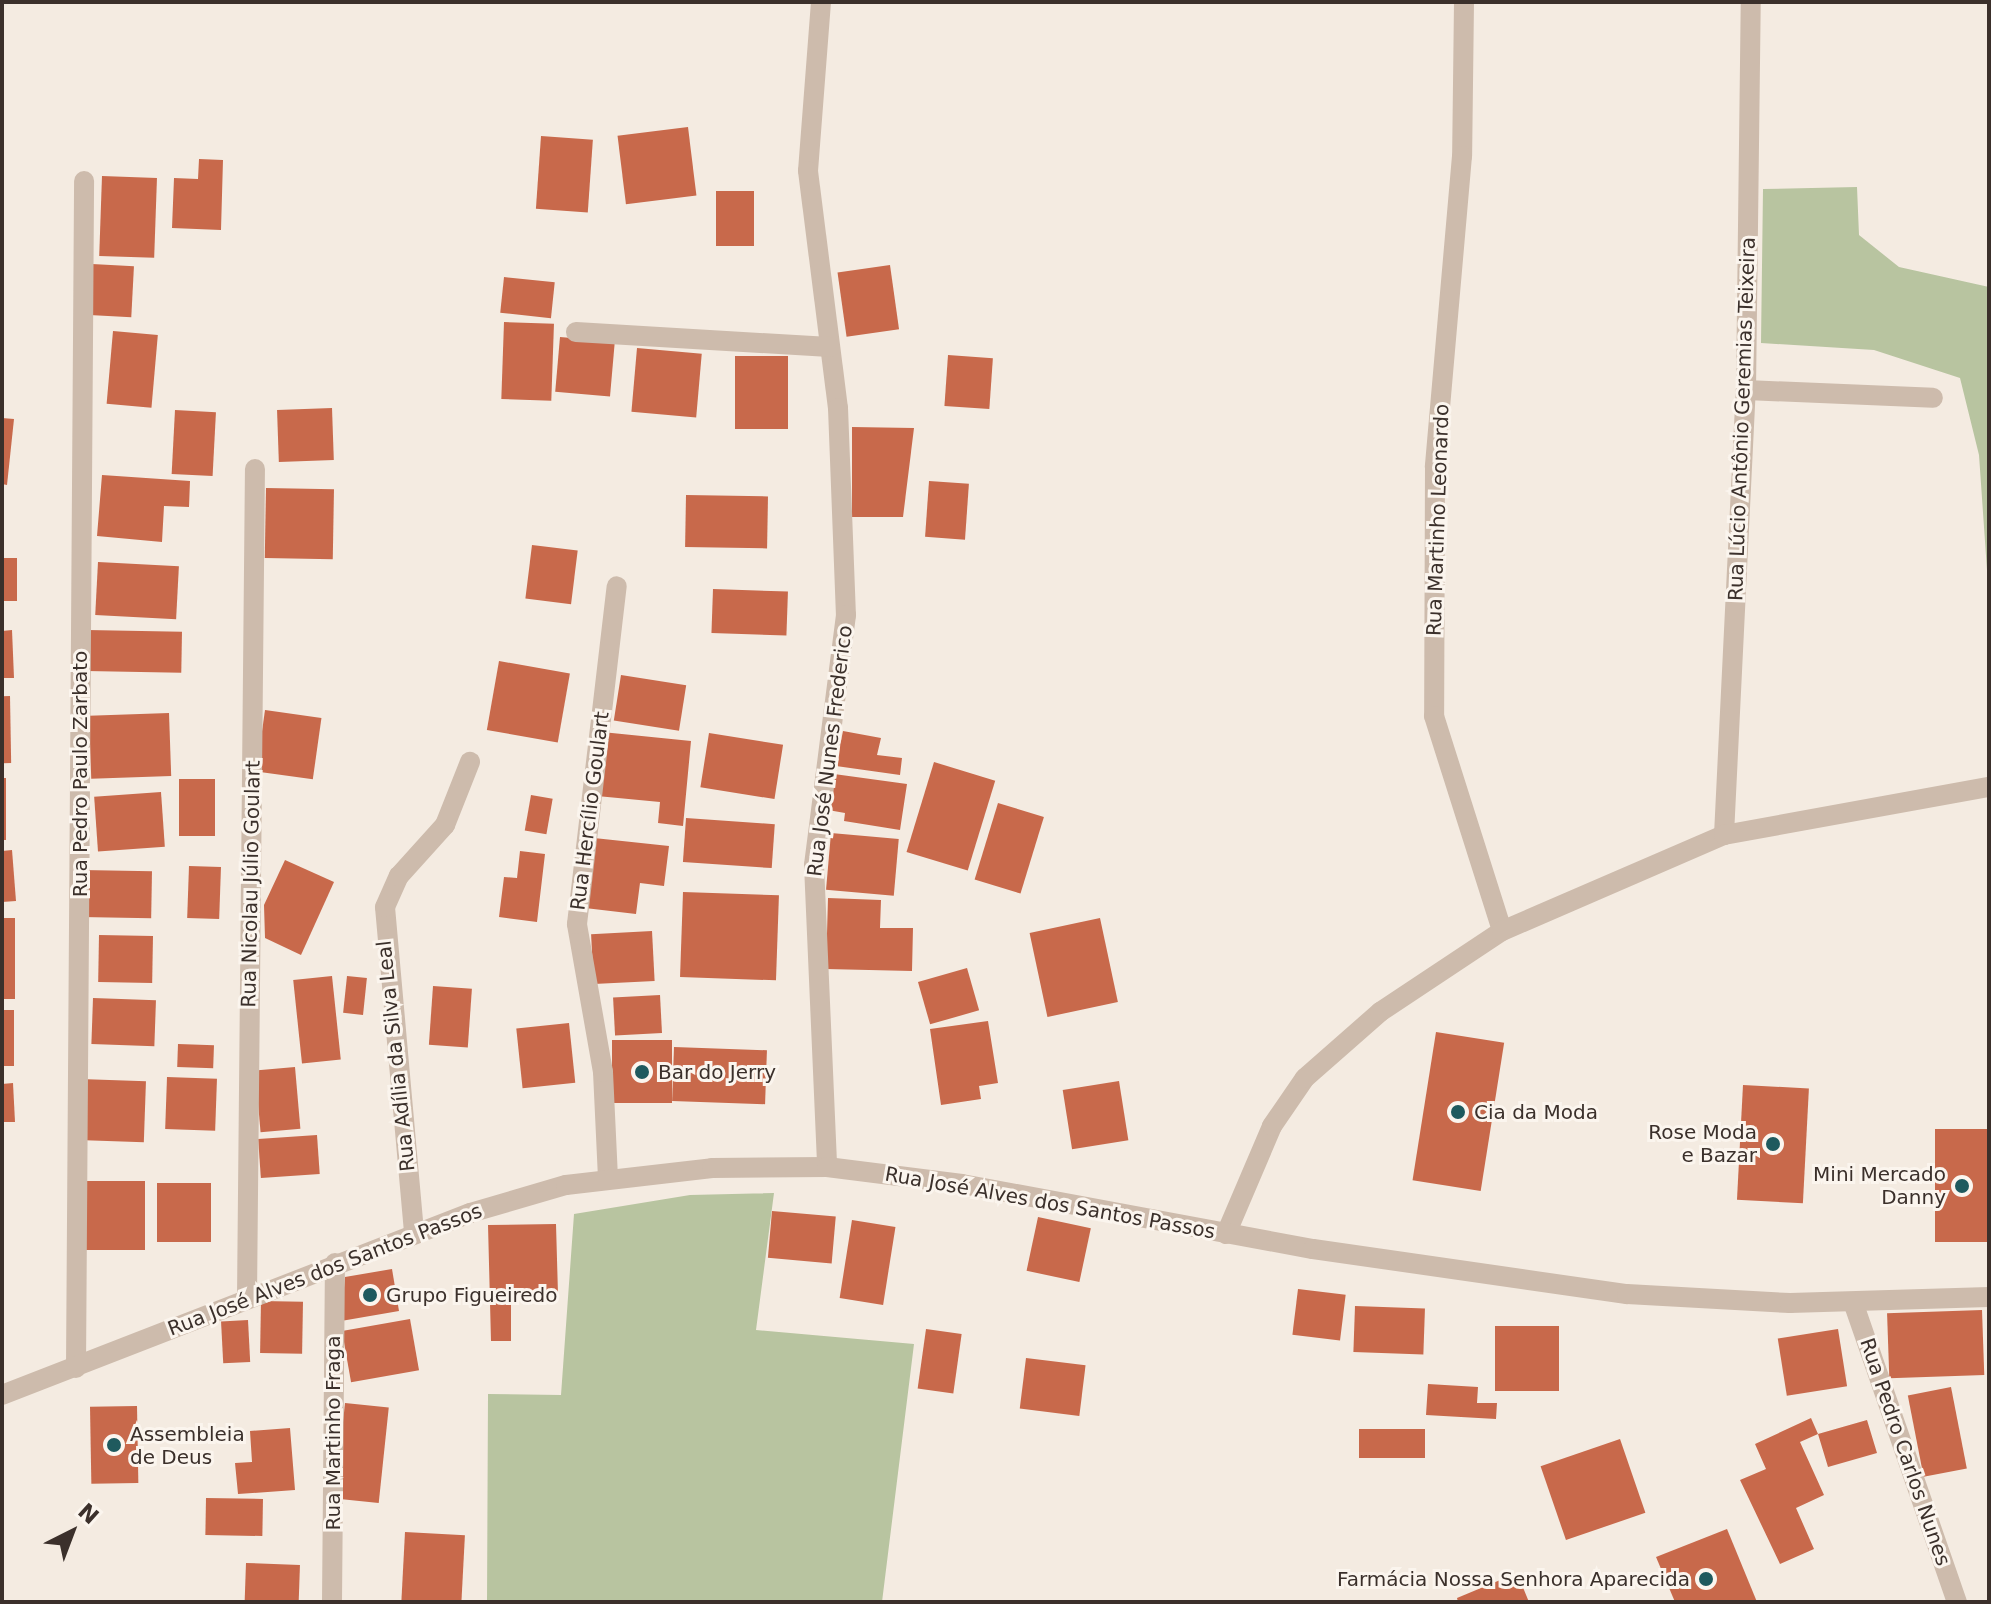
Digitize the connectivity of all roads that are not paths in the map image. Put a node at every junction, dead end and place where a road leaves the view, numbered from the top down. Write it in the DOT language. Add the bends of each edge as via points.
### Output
graph roads {
  1 [pos="821,2"];
  2 [pos="1464,2"];
  3 [pos="1751,2"];
  4 [pos="84,181"];
  5 [pos="576,332"];
  6 [pos="830,347"];
  7 [pos="1746,390"];
  8 [pos="1933,398"];
  9 [pos="255,469"];
  10 [pos="617,586"];
  11 [pos="470,762"];
  12 [pos="1989,787"];
  13 [pos="1724,835"];
  14 [pos="1502,931"];
  15 [pos="827,1167"];
  16 [pos="608,1178"];
  17 [pos="414,1232"];
  18 [pos="1226,1234"];
  19 [pos="335,1263"];
  20 [pos="1989,1297"];
  21 [pos="247,1298"];
  22 [pos="1853,1302"];
  23 [pos="76,1368"];
  24 [pos="2,1395"];
  25 [pos="332,1602"];
  26 [pos="1957,1602"];
  1 -- 6 [label="street, Rua José Nunes Frederico" via="808,171"];
  2 -- 14 [label="street, Rua Martinho Leonardo" via="1462,156 1435,467 1434,716"];
  3 -- 7 [label="street, Rua Lúcio Antônio Geremias Teixeira"];
  4 -- 23 [label="street, Rua Pedro Paulo Zarbato"];
  5 -- 6 [label="street"];
  6 -- 15 [label="street, Rua José Nunes Frederico" via="845,493 846,615 814,865"];
  7 -- 8 [label="street"];
  7 -- 13 [label="street, Rua Lúcio Antônio Geremias Teixeira"];
  9 -- 21 [label="street, Rua Nicolau Júlio Goulart"];
  10 -- 16 [label="street, Rua Hercílio Goulart" via="577,924 600,1047"];
  11 -- 17 [label="street, Rua Adília da Silva Leal" via="445,825 399,876 385,907"];
  12 -- 13 [label="street"];
  13 -- 14 [label="street"];
  14 -- 18 [label="street" via="1380,1012 1305,1078 1272,1126"];
  15 -- 16 [label="street, Rua José Alves dos Santos Passos"];
  15 -- 18 [label="street, Rua José Alves dos Santos Passos" via="962,1184"];
  16 -- 17 [label="street, Rua José Alves dos Santos Passos"];
  17 -- 19 [label="street, Rua José Alves dos Santos Passos"];
  18 -- 22 [label="street, Rua José Alves dos Santos Passos" via="1627,1294"];
  19 -- 21 [label="street, Rua José Alves dos Santos Passos"];
  19 -- 25 [label="street, Rua Martinho Fraga"];
  20 -- 22 [label="street, Rua José Alves dos Santos Passos"];
  21 -- 23 [label="street, Rua José Alves dos Santos Passos"];
  22 -- 26 [label="street, Rua Pedro Carlos Nunes"];
  23 -- 24 [label="street, Rua José Alves dos Santos Passos"];
}
